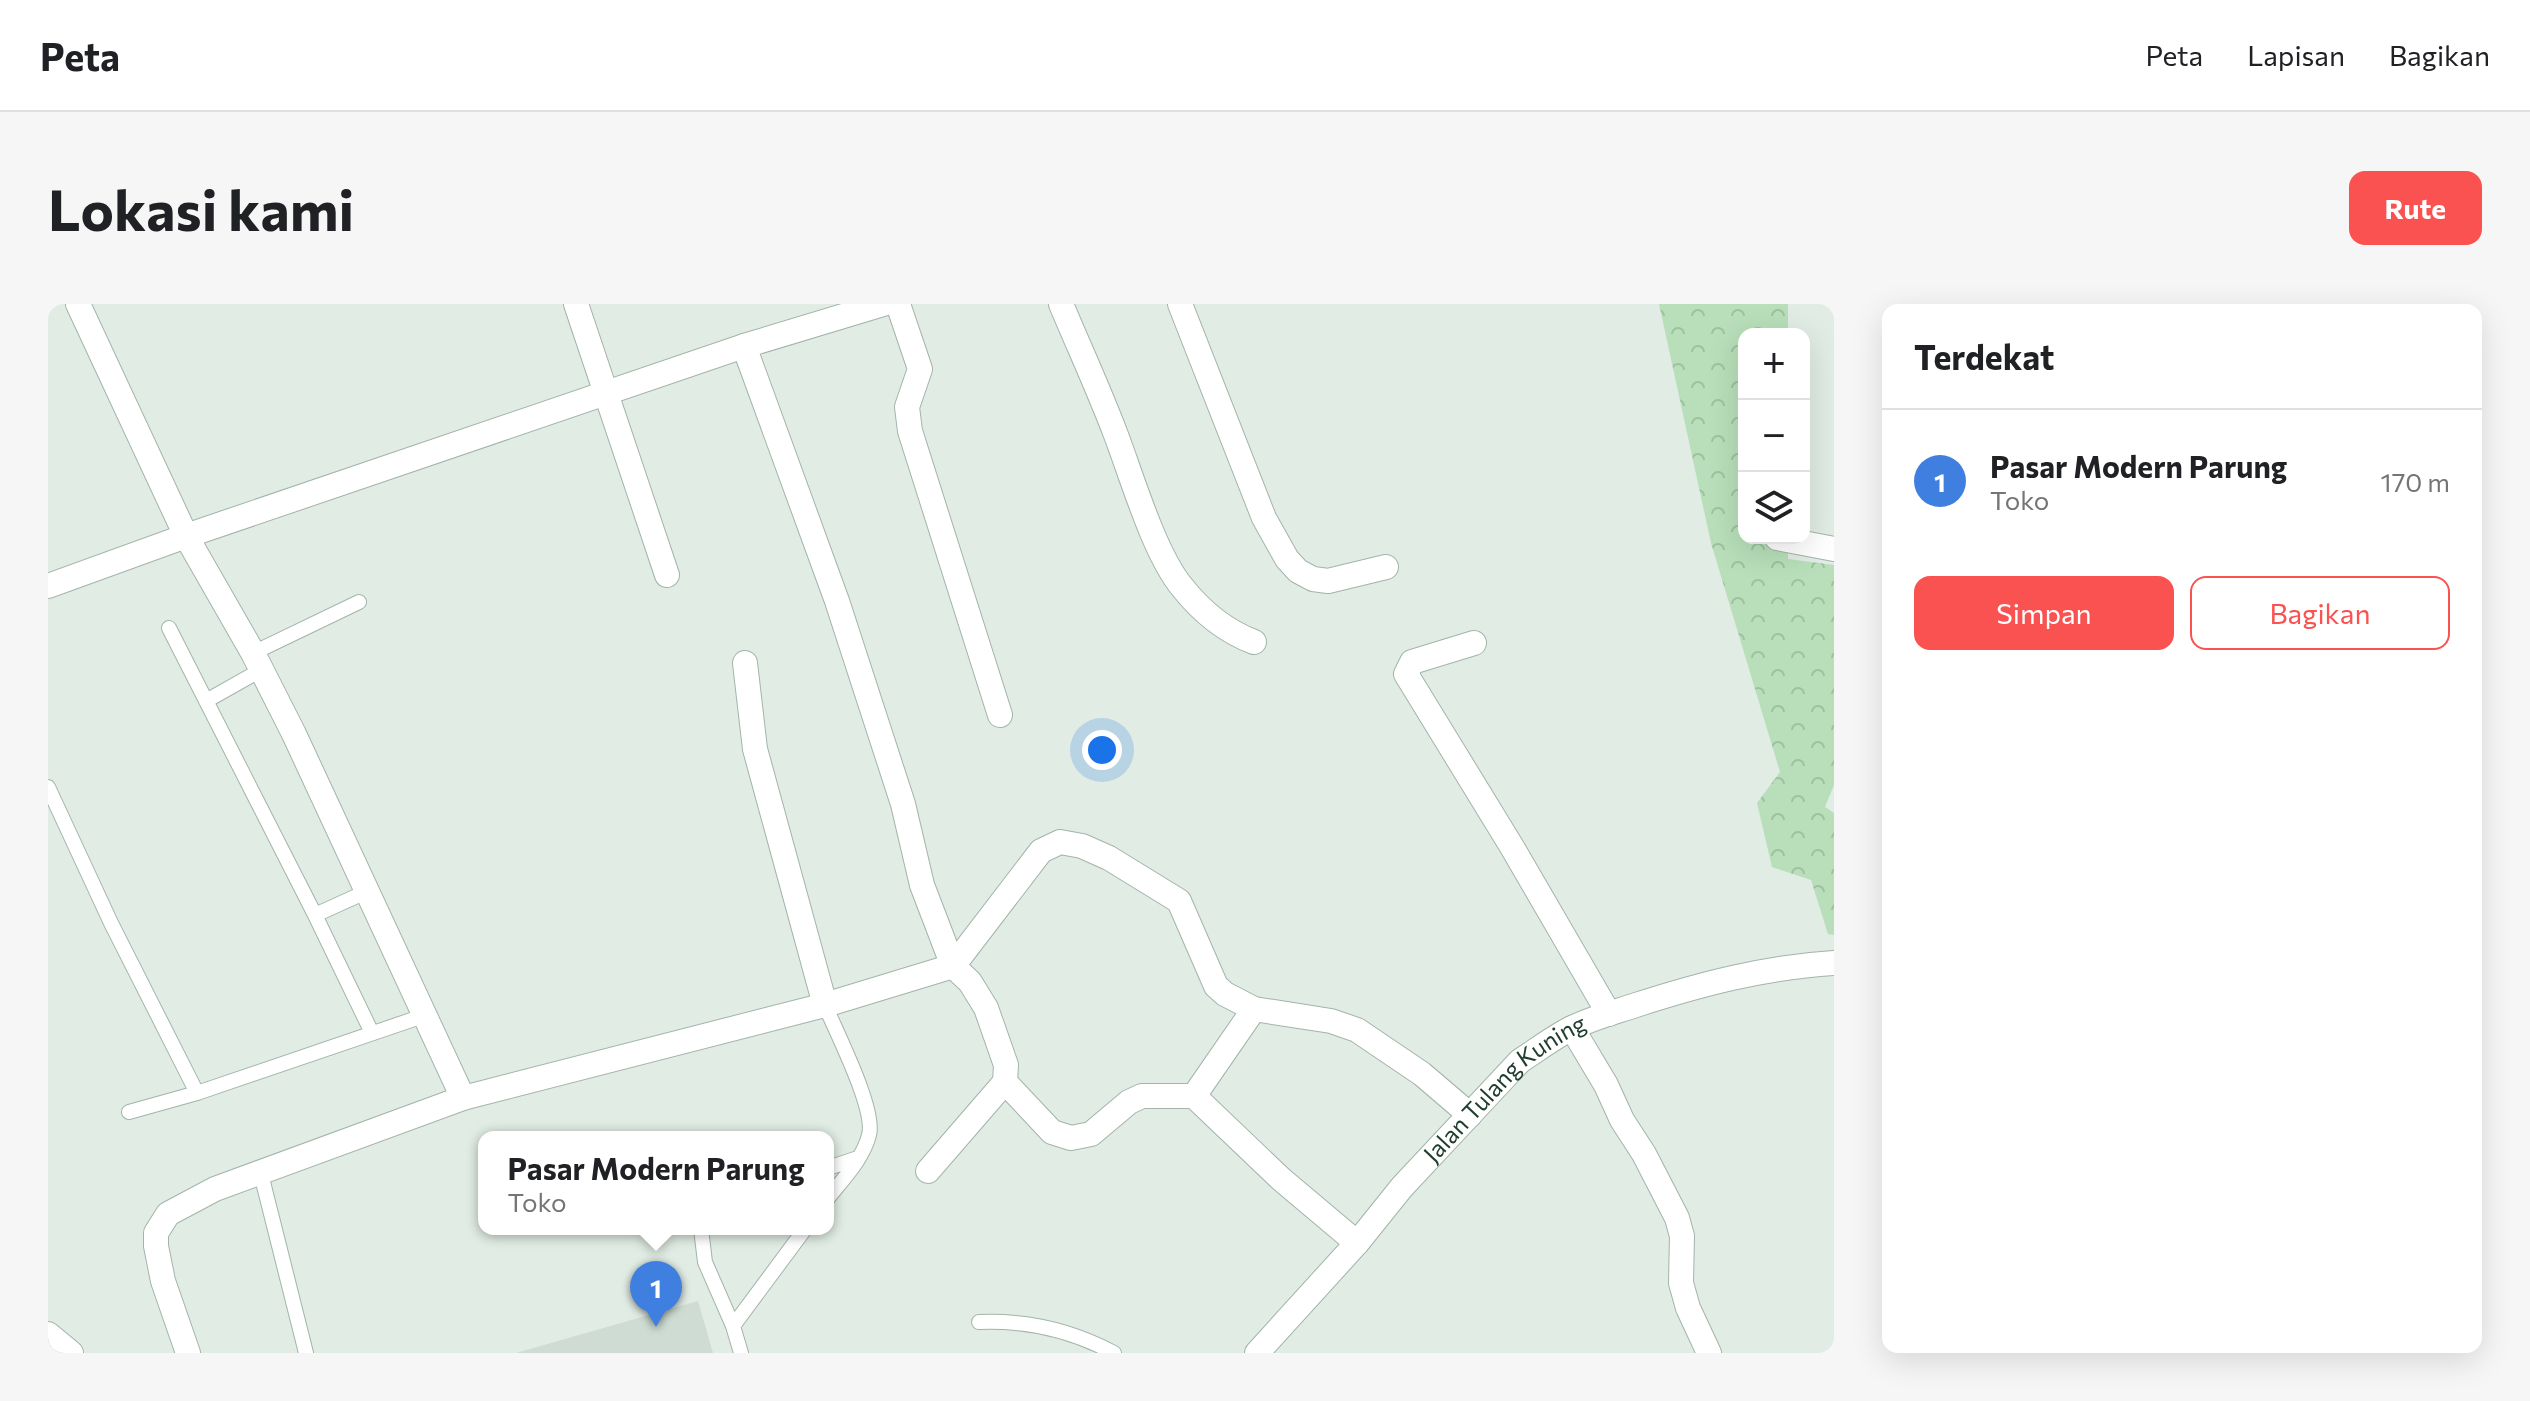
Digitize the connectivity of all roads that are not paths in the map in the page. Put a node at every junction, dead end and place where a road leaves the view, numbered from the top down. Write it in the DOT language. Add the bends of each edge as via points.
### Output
graph roads {
  1 [pos="78,304"];
  2 [pos="576,304"];
  3 [pos="883,304"];
  4 [pos="898,304"];
  5 [pos="1061,304"];
  6 [pos="1180,304"];
  7 [pos="744,346"];
  8 [pos="607,394"];
  9 [pos="186,536"];
  10 [pos="1808,544"];
  11 [pos="1834,549"];
  12 [pos="1386,567"];
  13 [pos="667,575"];
  14 [pos="48,586"];
  15 [pos="359,602"];
  16 [pos="169,628"];
  17 [pos="1254,642"];
  18 [pos="1474,643"];
  19 [pos="257,662"];
  20 [pos="745,663"];
  21 [pos="206,701"];
  22 [pos="1000,715"];
  23 [pos="48,787"];
  24 [pos="368,891"];
  25 [pos="315,915"];
  26 [pos="1834,963"];
  27 [pos="953,966"];
  28 [pos="825,1005"];
  29 [pos="1254,1009"];
  30 [pos="1609,1014"];
  31 [pos="426,1015"];
  32 [pos="1572,1028"];
  33 [pos="372,1033"];
  34 [pos="1005,1082"];
  35 [pos="197,1093"];
  36 [pos="1194,1096"];
  37 [pos="463,1098"];
  38 [pos="129,1112"];
  39 [pos="1470,1115"];
  40 [pos="859,1158"];
  41 [pos="834,1166"];
  42 [pos="928,1171"];
  43 [pos="261,1174"];
  44 [pos="834,1190"];
  45 [pos="702,1235"];
  46 [pos="801,1235"];
  47 [pos="1357,1243"];
  48 [pos="979,1322"];
  49 [pos="733,1326"];
  50 [pos="48,1334"];
  51 [pos="71,1353"];
  52 [pos="188,1353"];
  53 [pos="306,1353"];
  54 [pos="741,1353"];
  55 [pos="1114,1353"];
  56 [pos="1257,1353"];
  57 [pos="1709,1353"];
  1 -- 9 [label="street"];
  2 -- 8 [label="street"];
  3 -- 7 [label="street"];
  4 -- 22 [label="street" via="920,369 907,407 910,431"];
  5 -- 17 [label="street" via="1166,561 1180,585 1217,622"];
  6 -- 12 [label="street" via="1264,518 1287,559 1298,571 1328,581"];
  7 -- 8 [label="street"];
  7 -- 27 [label="street" via="837,601 903,804 922,885"];
  8 -- 9 [label="street"];
  8 -- 13 [label="street"];
  9 -- 14 [label="street"];
  9 -- 19 [label="street"];
  10 -- 11 [label="street"];
  15 -- 19 [label="lane"];
  16 -- 21 [label="lane"];
  18 -- 30 [label="street" via="1412,662 1406,674"];
  19 -- 21 [label="lane"];
  19 -- 24 [label="street"];
  20 -- 28 [label="street" via="755,749"];
  21 -- 25 [label="lane"];
  23 -- 35 [label="lane"];
  24 -- 25 [label="lane"];
  24 -- 31 [label="street"];
  25 -- 33 [label="lane"];
  26 -- 30 [label="street, Jalan Tulang Kuning" via="1719,980"];
  27 -- 28 [label="street"];
  27 -- 29 [label="street" via="1041,851 1060,842 1109,858 1179,901 1216,986"];
  27 -- 34 [label="street" via="986,1008 1006,1065"];
  28 -- 37 [label="street"];
  28 -- 40 [label="lane" via="868,1112 870,1133"];
  29 -- 36 [label="street"];
  29 -- 39 [label="street" via="1357,1030"];
  30 -- 32 [label="street, Jalan Tulang Kuning"];
  31 -- 33 [label="lane"];
  31 -- 37 [label="street"];
  32 -- 39 [label="street, Jalan Tulang Kuning" via="1520,1061"];
  32 -- 57 [label="street" via="1677,1218 1681,1283"];
  33 -- 35 [label="lane"];
  34 -- 36 [label="street" via="1052,1132 1071,1138 1091,1134 1142,1096"];
  34 -- 42 [label="street"];
  35 -- 38 [label="lane"];
  36 -- 47 [label="street" via="1260,1161"];
  37 -- 43 [label="street"];
  39 -- 47 [label="street, Jalan Tulang Kuning"];
  40 -- 41 [label="lane"];
  40 -- 44 [label="lane"];
  43 -- 52 [label="street" via="176,1207 156,1233 161,1271"];
  43 -- 53 [label="lane"];
  45 -- 49 [label="lane" via="705,1262"];
  46 -- 49 [label="lane"];
  47 -- 56 [label="street, Jalan Tulang Kuning"];
  48 -- 55 [label="lane" via="1037,1324"];
  49 -- 54 [label="lane"];
  50 -- 51 [label="street"];
}
